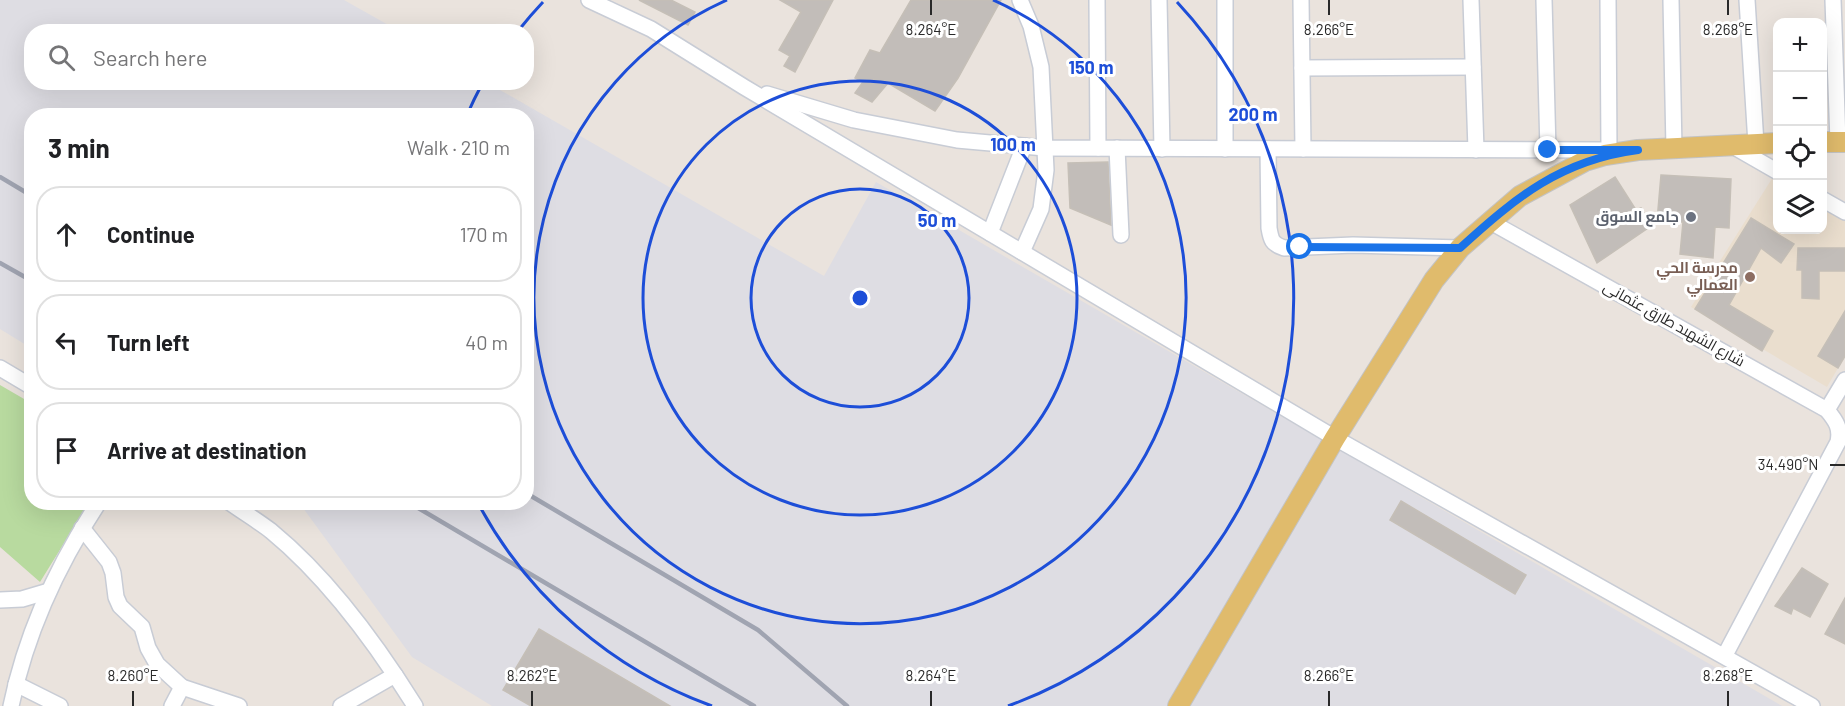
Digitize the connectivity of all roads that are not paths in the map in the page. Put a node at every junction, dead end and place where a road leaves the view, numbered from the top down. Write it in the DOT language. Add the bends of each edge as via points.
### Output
graph roads {
  1 [pos="589,0"];
  2 [pos="1020,0"];
  3 [pos="1097,0"];
  4 [pos="1159,0"];
  5 [pos="1225,0"];
  6 [pos="1301,0"];
  7 [pos="1471,0"];
  8 [pos="1544,0"];
  9 [pos="1608,0"];
  10 [pos="1671,0"];
  11 [pos="1747,0"];
  12 [pos="1833,0"];
  13 [pos="1840,40"];
  14 [pos="1473,67"];
  15 [pos="1302,68"];
  16 [pos="744,87"];
  17 [pos="1835,142"];
  18 [pos="1773,143"];
  19 [pos="1755,144"];
  20 [pos="1731,145"];
  21 [pos="1024,146"];
  22 [pos="1045,148"];
  23 [pos="1098,148"];
  24 [pos="1117,148"];
  25 [pos="1162,148"];
  26 [pos="1674,148"];
  27 [pos="1225,149"];
  28 [pos="1268,149"];
  29 [pos="1303,149"];
  30 [pos="1476,150"];
  31 [pos="1548,150"];
  32 [pos="1609,150"];
  33 [pos="1638,150"];
  34 [pos="1773,169"];
  35 [pos="1827,202"];
  36 [pos="1845,212"];
  37 [pos="1489,221"];
  38 [pos="990,233"];
  39 [pos="1121,235"];
  40 [pos="1460,248"];
  41 [pos="1022,252"];
  42 [pos="0,368"];
  43 [pos="1845,380"];
  44 [pos="24,382"];
  45 [pos="1827,410"];
  46 [pos="1335,438"];
  47 [pos="94,510"];
  48 [pos="241,510"];
  49 [pos="82,528"];
  50 [pos="48,591"];
  51 [pos="0,600"];
  52 [pos="1725,656"];
  53 [pos="395,675"];
  54 [pos="16,684"];
  55 [pos="182,687"];
  56 [pos="11,706"];
  57 [pos="60,706"];
  58 [pos="172,706"];
  59 [pos="239,706"];
  60 [pos="341,706"];
  61 [pos="415,706"];
  62 [pos="1178,706"];
  63 [pos="1812,706"];
  1 -- 16 [label="street" via="651,29"];
  2 -- 22 [label="street" via="1041,67"];
  3 -- 23 [label="street"];
  4 -- 25 [label="street"];
  5 -- 27 [label="street"];
  6 -- 15 [label="street"];
  7 -- 14 [label="street"];
  8 -- 31 [label="street"];
  9 -- 32 [label="street"];
  10 -- 26 [label="street"];
  11 -- 19 [label="street"];
  12 -- 13 [label="street"];
  13 -- 17 [label="street"];
  14 -- 15 [label="street"];
  14 -- 30 [label="street"];
  15 -- 29 [label="street"];
  16 -- 21 [label="street" via="854,120 957,140"];
  16 -- 38 [label="street"];
  18 -- 19 [label="main road"];
  19 -- 20 [label="main road"];
  20 -- 26 [label="main road"];
  20 -- 34 [label="street"];
  21 -- 22 [label="street"];
  21 -- 38 [label="street"];
  22 -- 23 [label="street"];
  22 -- 41 [label="street" via="1041,208"];
  23 -- 24 [label="street"];
  24 -- 25 [label="street"];
  24 -- 39 [label="street"];
  25 -- 27 [label="street"];
  26 -- 33 [label="main road"];
  27 -- 28 [label="street"];
  28 -- 29 [label="street"];
  28 -- 40 [label="street" via="1269,228 1276,245"];
  29 -- 30 [label="street"];
  30 -- 31 [label="street"];
  31 -- 32 [label="street"];
  32 -- 33 [label="street"];
  33 -- 37 [label="main road" via="1585,161 1520,196"];
  35 -- 36 [label="street"];
  37 -- 40 [label="main road"];
  37 -- 45 [label="street, شارع الشهىد طارق عثمانى"];
  38 -- 41 [label="street"];
  40 -- 46 [label="main road" via="1434,280"];
  41 -- 46 [label="street"];
  42 -- 44 [label="street"];
  43 -- 45 [label="street"];
  45 -- 52 [label="street" via="1837,423 1838,442"];
  46 -- 52 [label="street"];
  46 -- 62 [label="main road"];
  47 -- 49 [label="street"];
  48 -- 53 [label="street" via="271,531 320,578"];
  49 -- 50 [label="street"];
  49 -- 55 [label="street" via="108,562 120,606 142,627 157,664"];
  50 -- 51 [label="street" via="22,599"];
  50 -- 54 [label="street"];
  52 -- 63 [label="street"];
  53 -- 60 [label="street"];
  53 -- 61 [label="street"];
  54 -- 56 [label="street"];
  54 -- 57 [label="street"];
  55 -- 58 [label="street"];
  55 -- 59 [label="street"];
}
